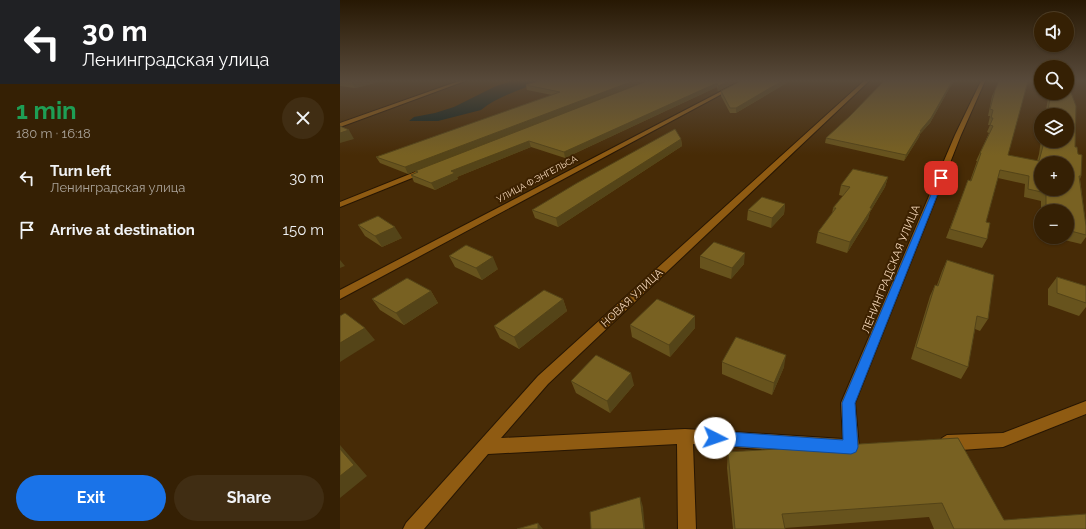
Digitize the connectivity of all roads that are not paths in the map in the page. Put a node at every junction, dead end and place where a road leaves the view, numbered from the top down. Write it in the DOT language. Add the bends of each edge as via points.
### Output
graph roads {
  1 [pos="393,106"];
  2 [pos="697,106"];
  3 [pos="840,106"];
  4 [pos="972,106"];
  5 [pos="341,124"];
  6 [pos="429,169"];
  7 [pos="340,205"];
  8 [pos="340,295"];
  9 [pos="1086,407"];
  10 [pos="685,436"];
  11 [pos="934,444"];
  12 [pos="484,447"];
  13 [pos="412,529"];
  14 [pos="687,529"];
  1 -- 5 [label="street"];
  2 -- 8 [label="street, УЛИЦА Ф.ЭНГЕЛЬСА"];
  3 -- 12 [label="street, НОВАЯ УЛИЦА" via="543,380"];
  4 -- 10 [label="street, ЛЕНИНГРАДСКАЯ УЛИЦА" via="848,403 858,447"];
  6 -- 7 [label="street"];
  9 -- 11 [label="street" via="1003,440"];
  10 -- 12 [label="street"];
  10 -- 14 [label="street"];
  12 -- 13 [label="street, НОВАЯ УЛИЦА"];
}
